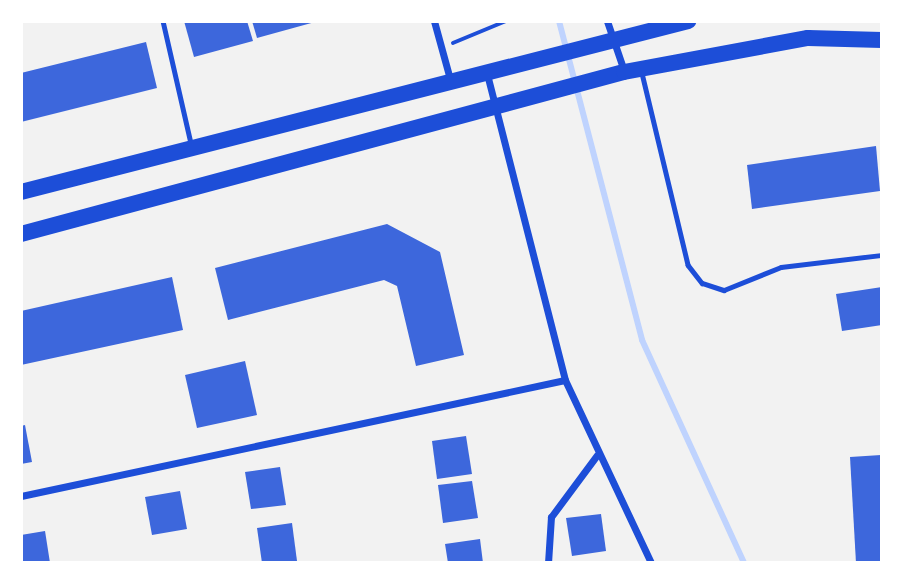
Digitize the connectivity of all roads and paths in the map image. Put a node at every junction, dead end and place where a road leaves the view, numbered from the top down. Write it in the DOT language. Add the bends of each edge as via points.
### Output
graph roads {
  1 [pos="163,21"];
  2 [pos="434,21"];
  3 [pos="506,21"];
  4 [pos="688,21"];
  5 [pos="610,28"];
  6 [pos="882,40"];
  7 [pos="442,48"];
  8 [pos="641,68"];
  9 [pos="486,70"];
  10 [pos="624,72"];
  11 [pos="450,79"];
  12 [pos="495,105"];
  13 [pos="192,148"];
  14 [pos="21,192"];
  15 [pos="21,234"];
  16 [pos="882,255"];
  17 [pos="565,380"];
  18 [pos="597,455"];
  19 [pos="21,496"];
  20 [pos="548,563"];
  21 [pos="651,563"];
  1 -- 13 [label="lane"];
  2 -- 7 [label="street"];
  3 -- 7 [label="path"];
  4 -- 5 [label="main road"];
  5 -- 9 [label="main road"];
  5 -- 10 [label="street"];
  6 -- 8 [label="main road" via="808,38"];
  7 -- 11 [label="street"];
  8 -- 10 [label="main road"];
  8 -- 16 [label="lane" via="688,265 702,282 724,290 781,267"];
  9 -- 11 [label="main road"];
  9 -- 12 [label="street"];
  10 -- 12 [label="main road"];
  11 -- 13 [label="main road"];
  12 -- 15 [label="main road"];
  12 -- 17 [label="street"];
  13 -- 14 [label="main road"];
  17 -- 18 [label="street"];
  17 -- 19 [label="street"];
  18 -- 20 [label="street" via="551,517"];
  18 -- 21 [label="street"];
}
